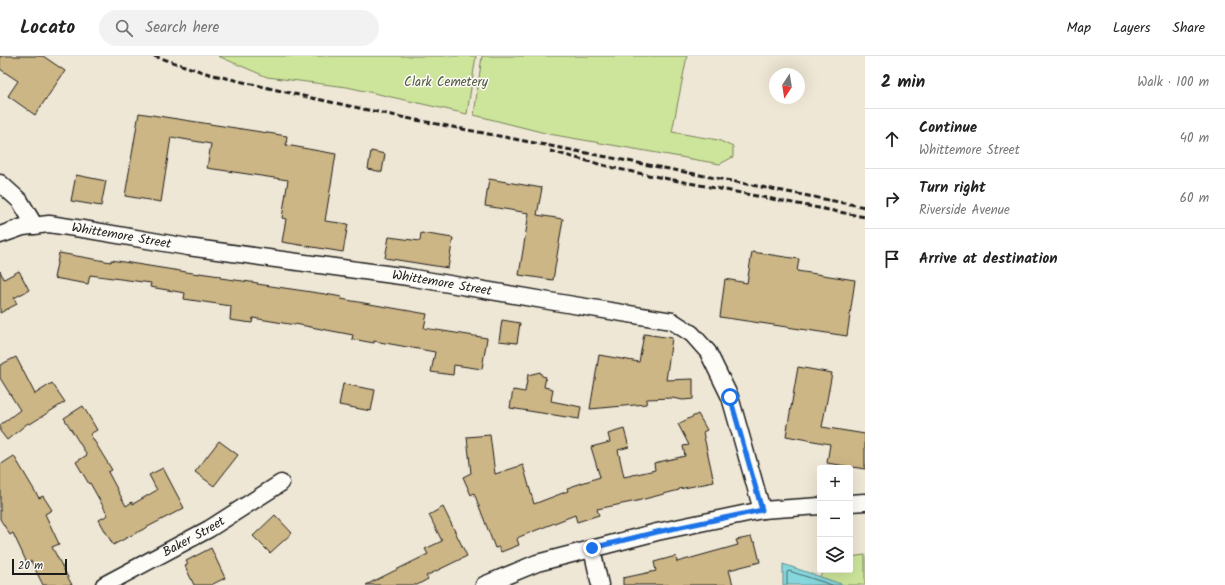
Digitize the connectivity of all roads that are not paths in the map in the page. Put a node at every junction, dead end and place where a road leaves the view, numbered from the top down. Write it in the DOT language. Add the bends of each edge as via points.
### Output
graph roads {
  1 [pos="0,183"];
  2 [pos="35,226"];
  3 [pos="0,235"];
  4 [pos="281,483"];
  5 [pos="865,502"];
  6 [pos="853,503"];
  7 [pos="817,506"];
  8 [pos="762,510"];
  9 [pos="592,548"];
  10 [pos="104,585"];
  11 [pos="484,585"];
  12 [pos="600,585"];
  1 -- 2 [label="street" via="20,201"];
  2 -- 3 [label="street, Whittemore Street" via="23,227"];
  2 -- 8 [label="street, Whittemore Street" via="49,224 188,247 408,277 672,321 692,334 708,352 730,397"];
  4 -- 10 [label="street, Baker Street" via="209,529"];
  5 -- 6 [label="street"];
  7 -- 8 [label="street"];
  8 -- 9 [label="street"];
  9 -- 11 [label="street" via="537,563"];
  9 -- 12 [label="street"];
}
